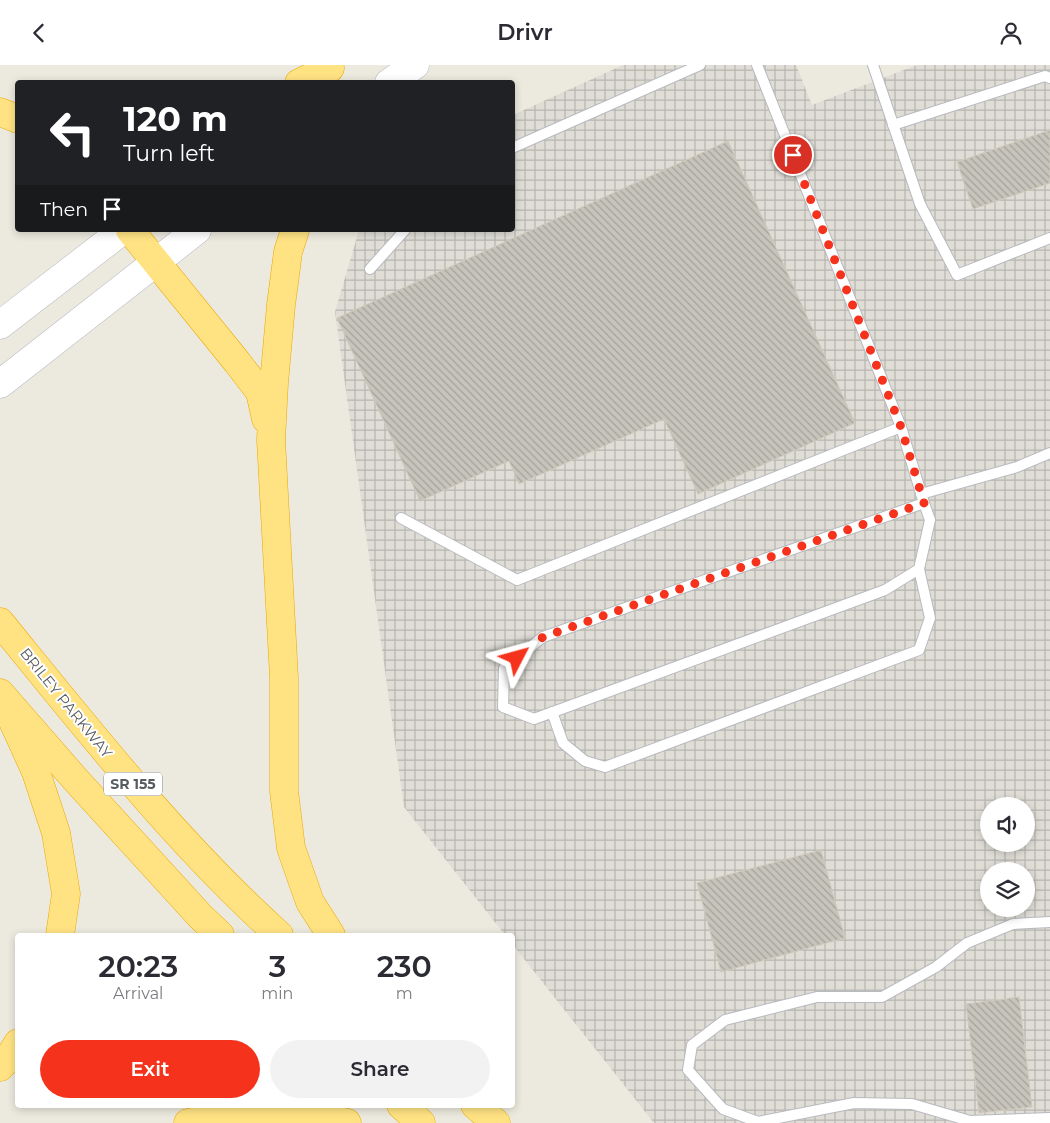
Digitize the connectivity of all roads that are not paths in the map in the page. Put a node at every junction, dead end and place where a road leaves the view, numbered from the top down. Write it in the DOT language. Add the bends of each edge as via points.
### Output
graph roads {
  1 [pos="415,65"];
  2 [pos="700,65"];
  3 [pos="757,65"];
  4 [pos="873,65"];
  5 [pos="326,72"];
  6 [pos="1050,78"];
  7 [pos="306,80"];
  8 [pos="393,80"];
  9 [pos="0,112"];
  10 [pos="15,118"];
  11 [pos="893,125"];
  12 [pos="515,147"];
  13 [pos="120,232"];
  14 [pos="132,232"];
  15 [pos="194,232"];
  16 [pos="294,232"];
  17 [pos="402,232"];
  18 [pos="1050,238"];
  19 [pos="155,263"];
  20 [pos="370,269"];
  21 [pos="0,325"];
  22 [pos="0,384"];
  23 [pos="901,427"];
  24 [pos="271,439"];
  25 [pos="1050,453"];
  26 [pos="922,498"];
  27 [pos="401,518"];
  28 [pos="919,569"];
  29 [pos="0,622"];
  30 [pos="1,694"];
  31 [pos="552,712"];
  32 [pos="1050,922"];
  33 [pos="60,933"];
  34 [pos="218,933"];
  35 [pos="277,933"];
  36 [pos="330,933"];
  37 [pos="15,1048"];
  38 [pos="0,1067"];
  39 [pos="404,1108"];
  40 [pos="478,1108"];
  41 [pos="1050,1118"];
  42 [pos="188,1123"];
  43 [pos="348,1123"];
  44 [pos="421,1123"];
  45 [pos="496,1123"];
  1 -- 8 [label="main road"];
  2 -- 12 [label="lane"];
  3 -- 23 [label="lane"];
  4 -- 11 [label="lane"];
  5 -- 7 [label="highway"];
  6 -- 11 [label="lane" via="1045,76"];
  9 -- 10 [label="highway"];
  11 -- 18 [label="lane" via="920,204 957,275"];
  13 -- 21 [label="main road"];
  14 -- 19 [label="highway"];
  15 -- 19 [label="main road"];
  16 -- 24 [label="highway" via="288,252 281,305"];
  17 -- 20 [label="lane"];
  19 -- 22 [label="main road"];
  19 -- 24 [label="highway" via="260,392"];
  23 -- 26 [label="lane"];
  23 -- 27 [label="lane" via="518,580"];
  24 -- 36 [label="highway" via="284,678 285,801 291,848 310,902"];
  25 -- 26 [label="lane"];
  26 -- 28 [label="lane" via="930,520"];
  26 -- 31 [label="lane" via="543,637 504,668 502,707 534,719"];
  28 -- 31 [label="lane" via="885,590"];
  28 -- 31 [label="lane" via="930,618 919,650 605,767 585,761 563,743"];
  29 -- 35 [label="highway, BRILEY PARKWAY / SR 155" via="125,776 242,902"];
  30 -- 33 [label="highway" via="36,773 56,833 66,894"];
  30 -- 34 [label="highway, SR 155" via="180,895"];
  32 -- 41 [label="lane" via="1013,924 967,943 936,967 882,997 817,997 725,1020 692,1045 688,1070 723,1109 758,1122 854,1103 912,1104 970,1121"];
  37 -- 38 [label="highway"];
  39 -- 44 [label="highway"];
  40 -- 45 [label="highway"];
  42 -- 43 [label="highway" via="310,1115"];
}
